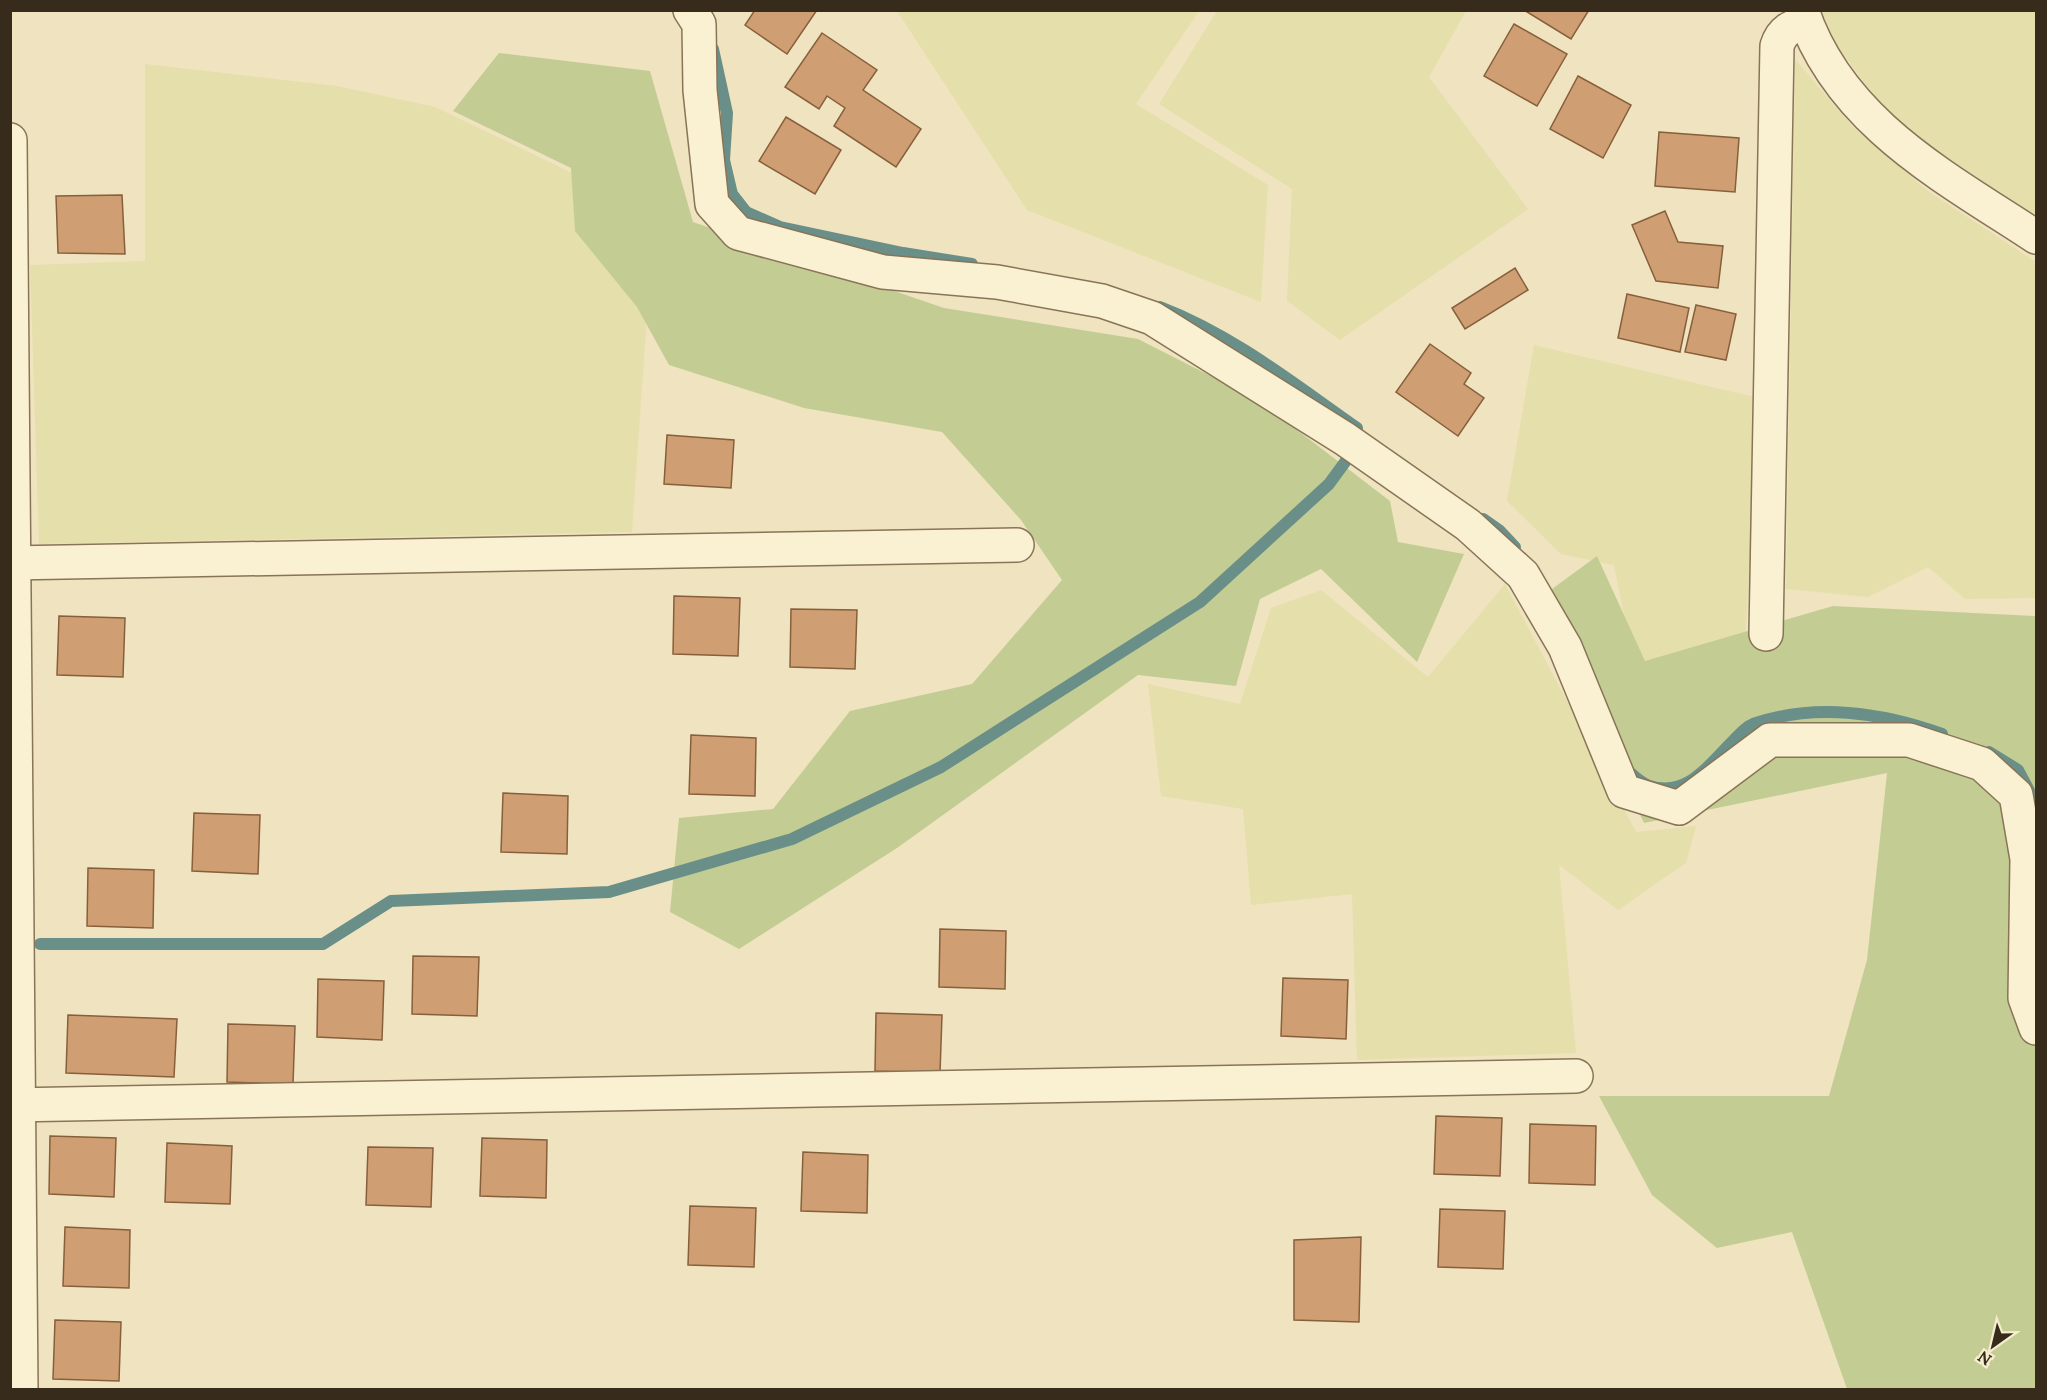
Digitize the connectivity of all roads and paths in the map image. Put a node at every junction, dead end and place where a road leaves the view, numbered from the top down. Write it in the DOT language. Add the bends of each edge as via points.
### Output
graph roads {
  1 [pos="690,10"];
  2 [pos="1804,16"];
  3 [pos="10,140"];
  4 [pos="2037,237"];
  5 [pos="1017,545"];
  6 [pos="12,563"];
  7 [pos="1766,634"];
  8 [pos="2037,1028"];
  9 [pos="1576,1076"];
  10 [pos="14,1105"];
  11 [pos="21,1389"];
  1 -- 8 [label="street" via="699,24 700,90 712,204 738,233 883,272 997,282 1102,301 1152,318 1355,446 1468,525 1523,575 1565,647 1624,791 1679,808 1770,741 1909,740 1982,764 2016,795 2027,859 2025,998"];
  2 -- 4 [label="street" via="1842,87 1880,128 1924,163"];
  2 -- 7 [label="street" via="1780,36 1777,46"];
  3 -- 6 [label="street"];
  5 -- 6 [label="street"];
  6 -- 10 [label="street"];
  9 -- 10 [label="street"];
  10 -- 11 [label="street"];
}
